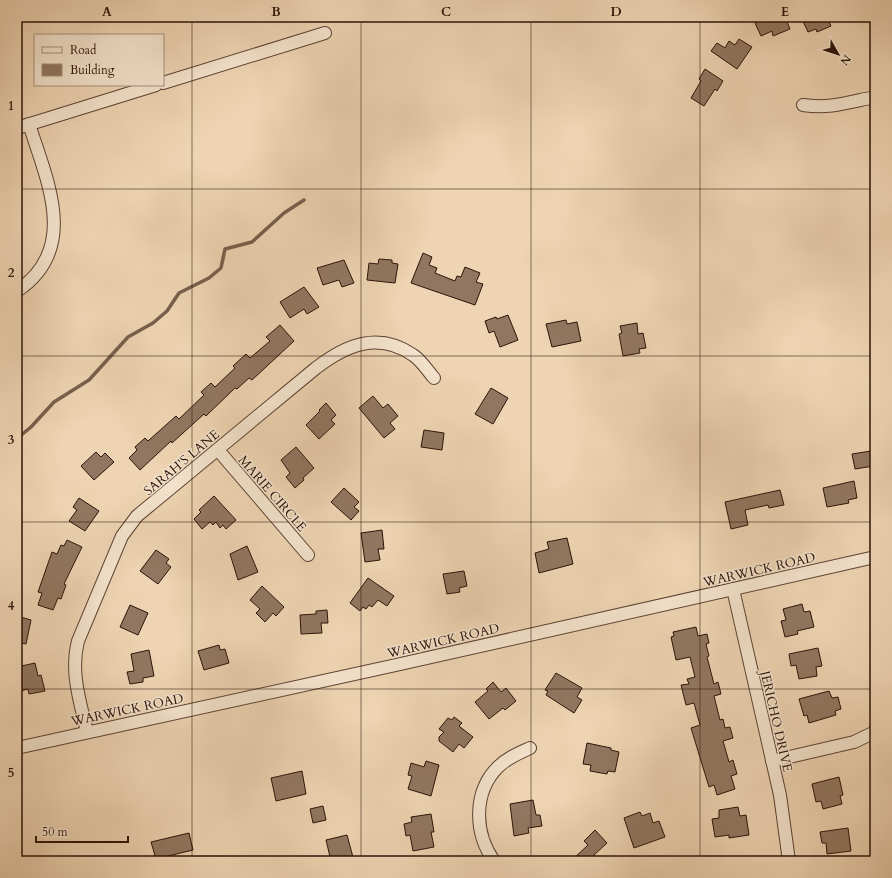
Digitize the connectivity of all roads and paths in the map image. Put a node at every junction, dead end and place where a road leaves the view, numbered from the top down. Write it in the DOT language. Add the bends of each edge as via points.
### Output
graph roads {
  1 [pos="325,33"];
  2 [pos="164,83"];
  3 [pos="153,86"];
  4 [pos="875,97"];
  5 [pos="803,105"];
  6 [pos="29,124"];
  7 [pos="17,128"];
  8 [pos="17,291"];
  9 [pos="434,378"];
  10 [pos="218,450"];
  11 [pos="308,555"];
  12 [pos="875,557"];
  13 [pos="733,589"];
  14 [pos="87,732"];
  15 [pos="875,732"];
  16 [pos="17,748"];
  17 [pos="530,748"];
  18 [pos="772,761"];
  19 [pos="494,861"];
  20 [pos="789,861"];
  1 -- 2 [label="street"];
  3 -- 6 [label="street"];
  4 -- 5 [label="street" via="833,107"];
  6 -- 7 [label="street"];
  6 -- 8 [label="street" via="54,208 55,224 48,257 40,270"];
  9 -- 10 [label="street, SARAH'S LANE" via="414,356 404,350 383,343 355,345 333,355"];
  10 -- 11 [label="street, MARIE CIRCLE"];
  10 -- 14 [label="street, SARAH'S LANE" via="137,516 122,536 75,652 74,672"];
  12 -- 13 [label="street, WARWICK ROAD"];
  13 -- 14 [label="street, WARWICK ROAD"];
  13 -- 18 [label="street, JERICHO DRIVE"];
  14 -- 16 [label="street, WARWICK ROAD"];
  15 -- 18 [label="street" via="854,742"];
  17 -- 19 [label="street" via="509,758 498,767 481,792 478,814 480,825 484,842"];
  18 -- 20 [label="street, JERICHO DRIVE" via="785,821"];
}
